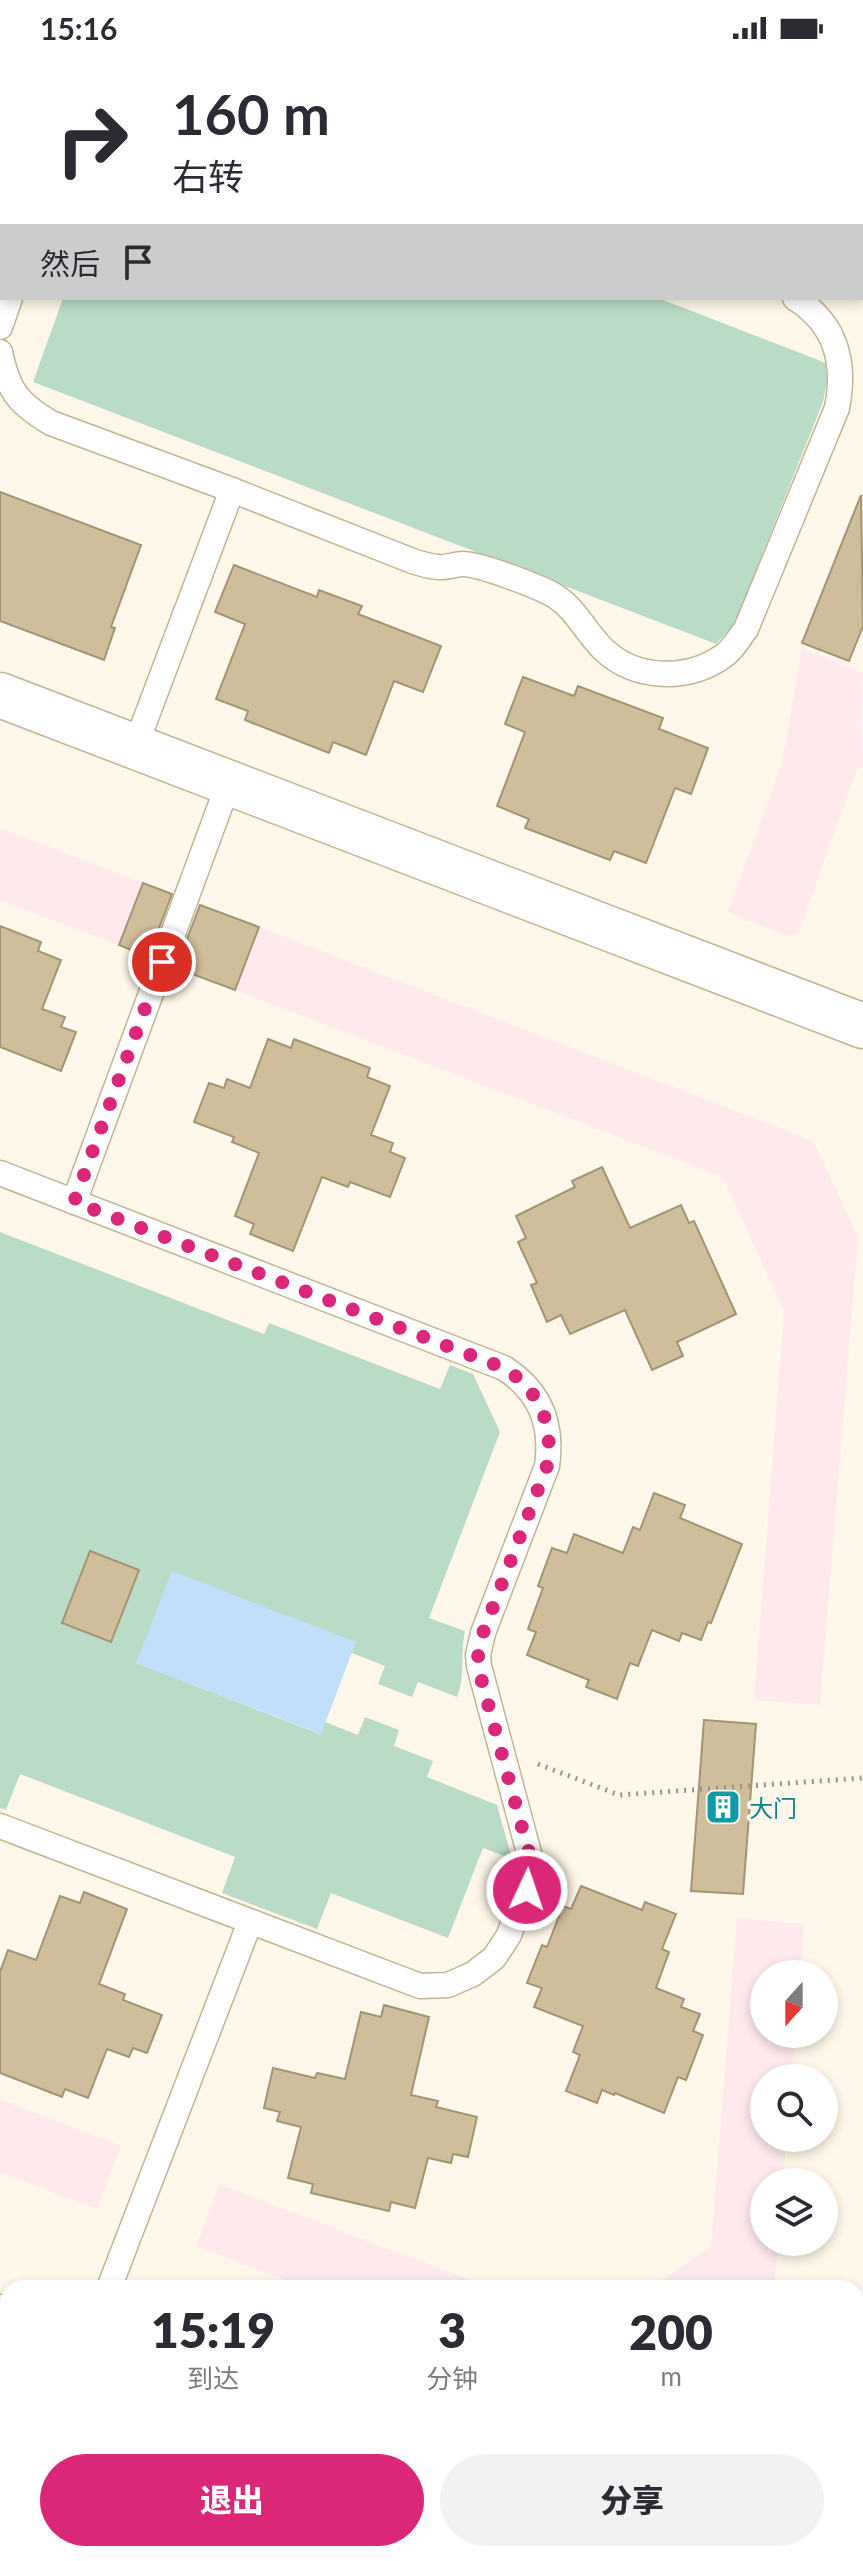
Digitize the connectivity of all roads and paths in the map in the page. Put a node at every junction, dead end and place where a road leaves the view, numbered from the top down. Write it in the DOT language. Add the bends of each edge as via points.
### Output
graph roads {
  1 [pos="9,300"];
  2 [pos="798,300"];
  3 [pos="0,327"];
  4 [pos="0,352"];
  5 [pos="232,490"];
  6 [pos="0,695"];
  7 [pos="135,747"];
  8 [pos="229,782"];
  9 [pos="863,1026"];
  10 [pos="0,1173"];
  11 [pos="74,1202"];
  12 [pos="501,1749"];
  13 [pos="863,1778"];
  14 [pos="0,1826"];
  15 [pos="250,1922"];
  16 [pos="112,2280"];
  1 -- 3 [label="lane"];
  2 -- 5 [label="lane" via="814,310 836,350 841,368 837,408 746,629 725,656 702,668 675,675 644,672 618,662 554,595 465,564 438,568 415,562"];
  4 -- 5 [label="lane" via="4,372 27,409 51,423"];
  5 -- 7 [label="lane"];
  6 -- 7 [label="street"];
  7 -- 8 [label="street"];
  8 -- 9 [label="street"];
  8 -- 11 [label="lane"];
  10 -- 11 [label="lane"];
  11 -- 12 [label="lane" via="487,1360 529,1387 548,1425 547,1466 478,1655"];
  12 -- 13 [label="path" via="619,1795"];
  12 -- 15 [label="lane" via="530,1866 527,1890 509,1935 485,1966 448,1985 420,1986"];
  14 -- 15 [label="lane"];
  15 -- 16 [label="lane"];
}
